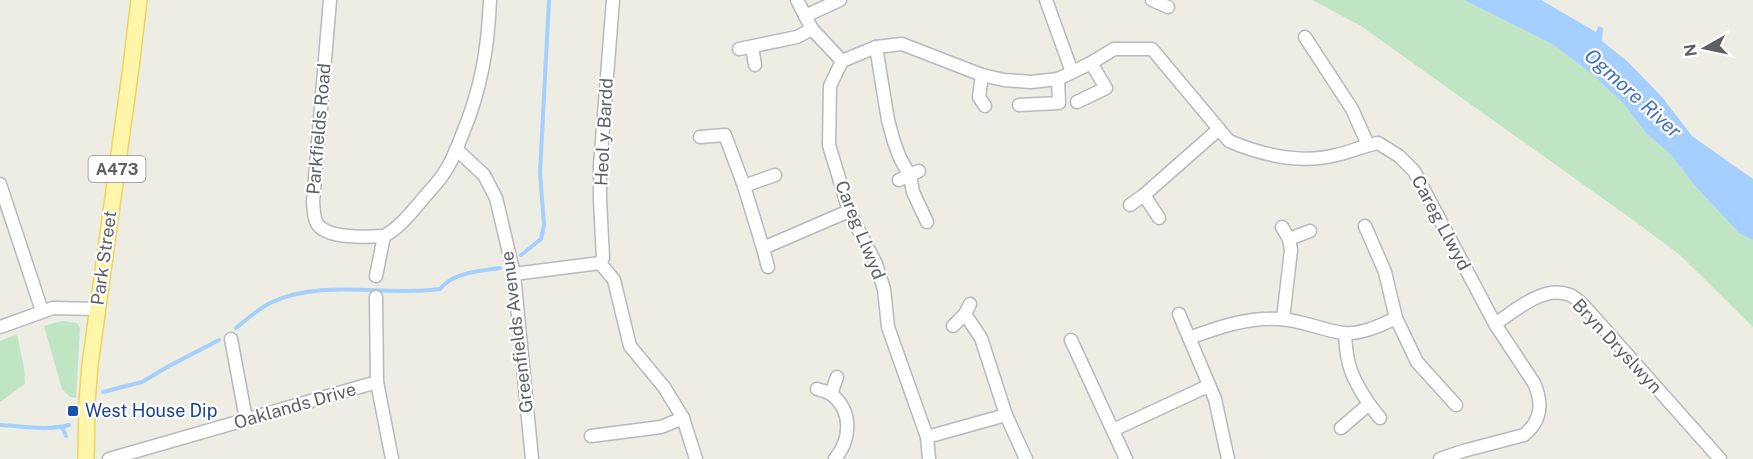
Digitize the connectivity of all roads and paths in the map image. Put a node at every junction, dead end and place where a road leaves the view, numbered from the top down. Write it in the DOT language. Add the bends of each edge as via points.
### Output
graph roads {
  1 [pos="139,0"];
  2 [pos="330,0"];
  3 [pos="490,0"];
  4 [pos="613,0"];
  5 [pos="797,0"];
  6 [pos="840,0"];
  7 [pos="1046,0"];
  8 [pos="1152,0"];
  9 [pos="1168,7"];
  10 [pos="805,16"];
  11 [pos="812,29"];
  12 [pos="1305,37"];
  13 [pos="876,47"];
  14 [pos="842,61"];
  15 [pos="1091,63"];
  16 [pos="755,65"];
  17 [pos="1072,72"];
  18 [pos="982,75"];
  19 [pos="1058,79"];
  20 [pos="1077,102"];
  21 [pos="1018,105"];
  22 [pos="985,106"];
  23 [pos="1219,129"];
  24 [pos="700,137"];
  25 [pos="1368,145"];
  26 [pos="456,149"];
  27 [pos="775,175"];
  28 [pos="0,184"];
  29 [pos="744,186"];
  30 [pos="1144,195"];
  31 [pos="1130,205"];
  32 [pos="849,211"];
  33 [pos="1159,218"];
  34 [pos="927,222"];
  35 [pos="1365,226"];
  36 [pos="1282,228"];
  37 [pos="1310,231"];
  38 [pos="384,236"];
  39 [pos="1289,239"];
  40 [pos="763,248"];
  41 [pos="600,263"];
  42 [pos="768,267"];
  43 [pos="514,274"];
  44 [pos="376,276"];
  45 [pos="376,297"];
  46 [pos="97,309"];
  47 [pos="42,311"];
  48 [pos="1179,314"];
  49 [pos="1396,318"];
  50 [pos="1282,319"];
  51 [pos="1495,324"];
  52 [pos="0,327"];
  53 [pos="953,327"];
  54 [pos="1345,333"];
  55 [pos="231,339"];
  56 [pos="1190,339"];
  57 [pos="1071,340"];
  58 [pos="837,377"];
  59 [pos="377,382"];
  60 [pos="1208,386"];
  61 [pos="817,389"];
  62 [pos="831,394"];
  63 [pos="1369,404"];
  64 [pos="1456,405"];
  65 [pos="1006,415"];
  66 [pos="683,418"];
  67 [pos="1380,418"];
  68 [pos="246,420"];
  69 [pos="1341,428"];
  70 [pos="1113,430"];
  71 [pos="591,436"];
  72 [pos="927,436"];
  73 [pos="86,459"];
  74 [pos="109,459"];
  75 [pos="392,459"];
  76 [pos="532,459"];
  77 [pos="696,459"];
  78 [pos="836,459"];
  79 [pos="929,459"];
  80 [pos="1026,459"];
  81 [pos="1126,459"];
  82 [pos="1228,459"];
  83 [pos="1440,459"];
  84 [pos="1720,459"];
  1 -- 46 [label="main road, Park Street / A473"];
  2 -- 38 [label="street, Parkfields Road" via="313,202 315,218 327,232"];
  3 -- 26 [label="street" via="484,69"];
  4 -- 41 [label="street, Heol y Bardd" via="600,166"];
  5 -- 10 [label="street"];
  6 -- 10 [label="street"];
  7 -- 17 [label="street"];
  8 -- 9 [label="street"];
  10 -- 11 [label="street"];
  11 -- 14 [label="street"];
  11 -- 16 [label="street" via="797,37 746,48"];
  12 -- 25 [label="street" via="1352,110"];
  13 -- 14 [label="street"];
  13 -- 18 [label="street" via="902,44"];
  13 -- 34 [label="street" via="894,142"];
  14 -- 32 [label="street, Careg Llwyd" via="830,86 829,145"];
  15 -- 17 [label="street"];
  15 -- 20 [label="street" via="1106,88"];
  15 -- 23 [label="street" via="1114,49 1152,49"];
  17 -- 19 [label="street"];
  18 -- 19 [label="street" via="1031,82"];
  18 -- 22 [label="street" via="979,97"];
  19 -- 21 [label="street" via="1059,102"];
  23 -- 25 [label="street" via="1229,141 1279,157 1316,159"];
  23 -- 30 [label="street"];
  24 -- 29 [label="street" via="724,135"];
  25 -- 51 [label="street, Careg Llwyd" via="1378,143 1387,147 1414,171"];
  26 -- 38 [label="street" via="445,173"];
  26 -- 43 [label="street, Greenfields Avenue" via="491,186"];
  27 -- 29 [label="street"];
  28 -- 47 [label="street"];
  29 -- 40 [label="street"];
  30 -- 31 [label="street"];
  30 -- 33 [label="street"];
  32 -- 40 [label="street"];
  32 -- 72 [label="street, Careg Llwyd" via="876,264 884,289 888,327"];
  35 -- 49 [label="street" via="1385,272"];
  36 -- 39 [label="street"];
  37 -- 39 [label="street"];
  38 -- 44 [label="street"];
  39 -- 50 [label="street"];
  40 -- 42 [label="street"];
  41 -- 43 [label="street"];
  41 -- 66 [label="street" via="614,280 630,346 664,387"];
  43 -- 76 [label="street, Greenfields Avenue"];
  45 -- 59 [label="street"];
  46 -- 47 [label="street" via="58,307"];
  46 -- 73 [label="main road, Park Street / A473" via="87,402"];
  47 -- 52 [label="street"];
  48 -- 56 [label="street"];
  49 -- 54 [label="street"];
  49 -- 64 [label="street" via="1417,362"];
  50 -- 54 [label="street"];
  50 -- 56 [label="street" via="1262,318 1220,326"];
  51 -- 83 [label="street, Careg Llwyd" via="1534,383 1541,407 1538,417 1524,435"];
  51 -- 84 [label="street, Bryn Dryslwyn" via="1546,294 1570,295"];
  53 -- 65 [label="street" via="968,309"];
  54 -- 63 [label="street" via="1353,379"];
  55 -- 68 [label="street"];
  56 -- 60 [label="street"];
  57 -- 70 [label="street"];
  58 -- 62 [label="street"];
  59 -- 68 [label="street, Oaklands Drive"];
  59 -- 75 [label="street"];
  60 -- 70 [label="street"];
  60 -- 82 [label="street" via="1215,399"];
  61 -- 62 [label="street"];
  62 -- 78 [label="street" via="844,410 849,429"];
  63 -- 67 [label="street"];
  63 -- 69 [label="street"];
  65 -- 72 [label="street"];
  65 -- 80 [label="street"];
  66 -- 71 [label="street" via="661,427"];
  66 -- 77 [label="street"];
  68 -- 74 [label="street, Oaklands Drive"];
  70 -- 81 [label="street"];
  72 -- 79 [label="street, Careg Llwyd"];
}
